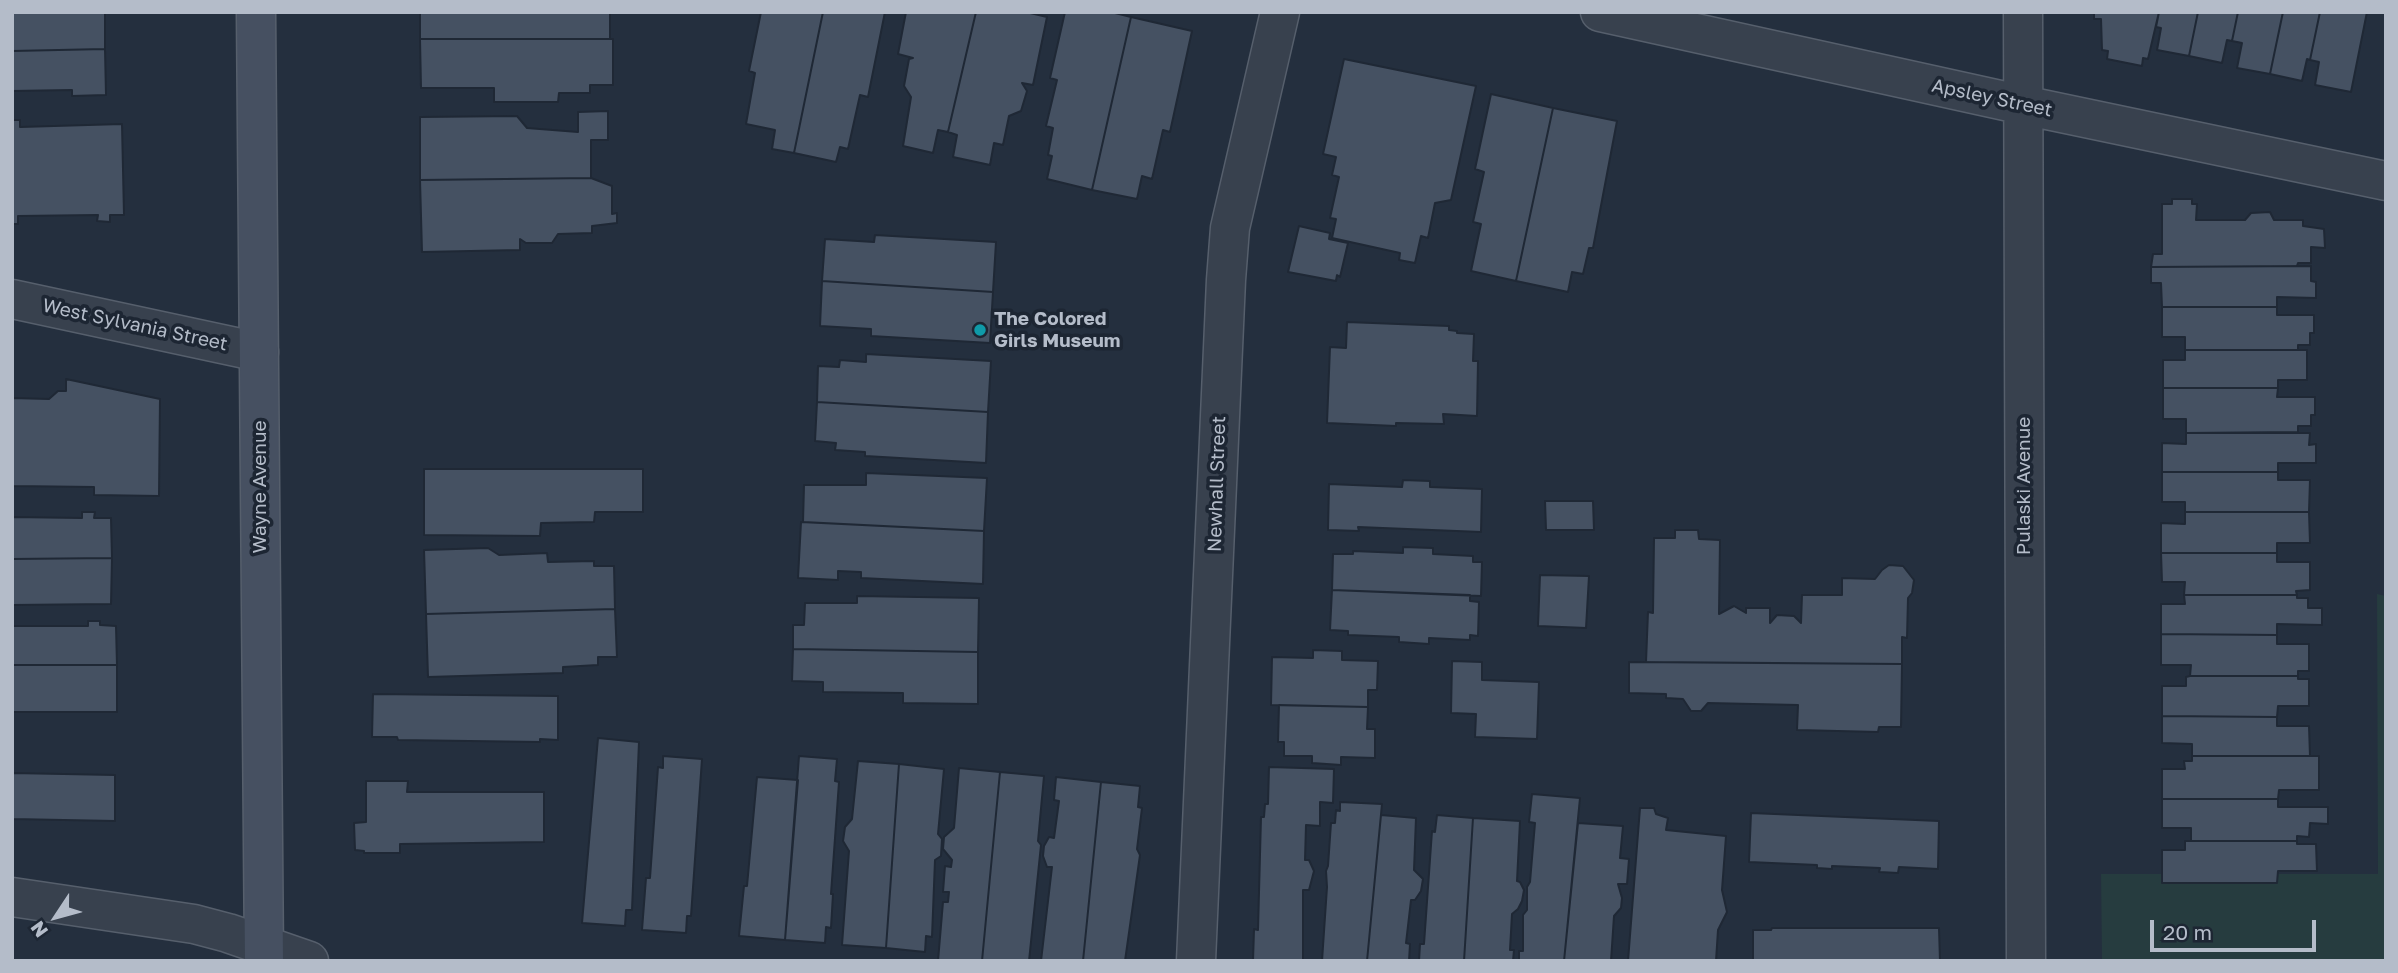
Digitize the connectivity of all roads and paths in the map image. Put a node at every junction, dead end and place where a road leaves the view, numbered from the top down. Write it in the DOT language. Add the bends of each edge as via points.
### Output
graph roads {
  1 [pos="256,12"];
  2 [pos="1280,12"];
  3 [pos="1600,12"];
  4 [pos="2023,12"];
  5 [pos="2023,105"];
  6 [pos="2386,181"];
  7 [pos="12,299"];
  8 [pos="259,352"];
  9 [pos="12,897"];
  10 [pos="264,953"];
  11 [pos="309,961"];
  12 [pos="1196,961"];
  13 [pos="2026,961"];
  1 -- 8 [label="main road, Wayne Avenue"];
  2 -- 12 [label="street, Newhall Street" via="1230,228"];
  3 -- 5 [label="street, Apsley Street"];
  4 -- 5 [label="street, Pulaski Avenue"];
  5 -- 6 [label="street, Apsley Street"];
  5 -- 13 [label="street, Pulaski Avenue"];
  7 -- 8 [label="street, West Sylvania Street"];
  8 -- 10 [label="main road, Wayne Avenue"];
  9 -- 10 [label="street" via="194,924"];
  10 -- 11 [label="street"];
}
